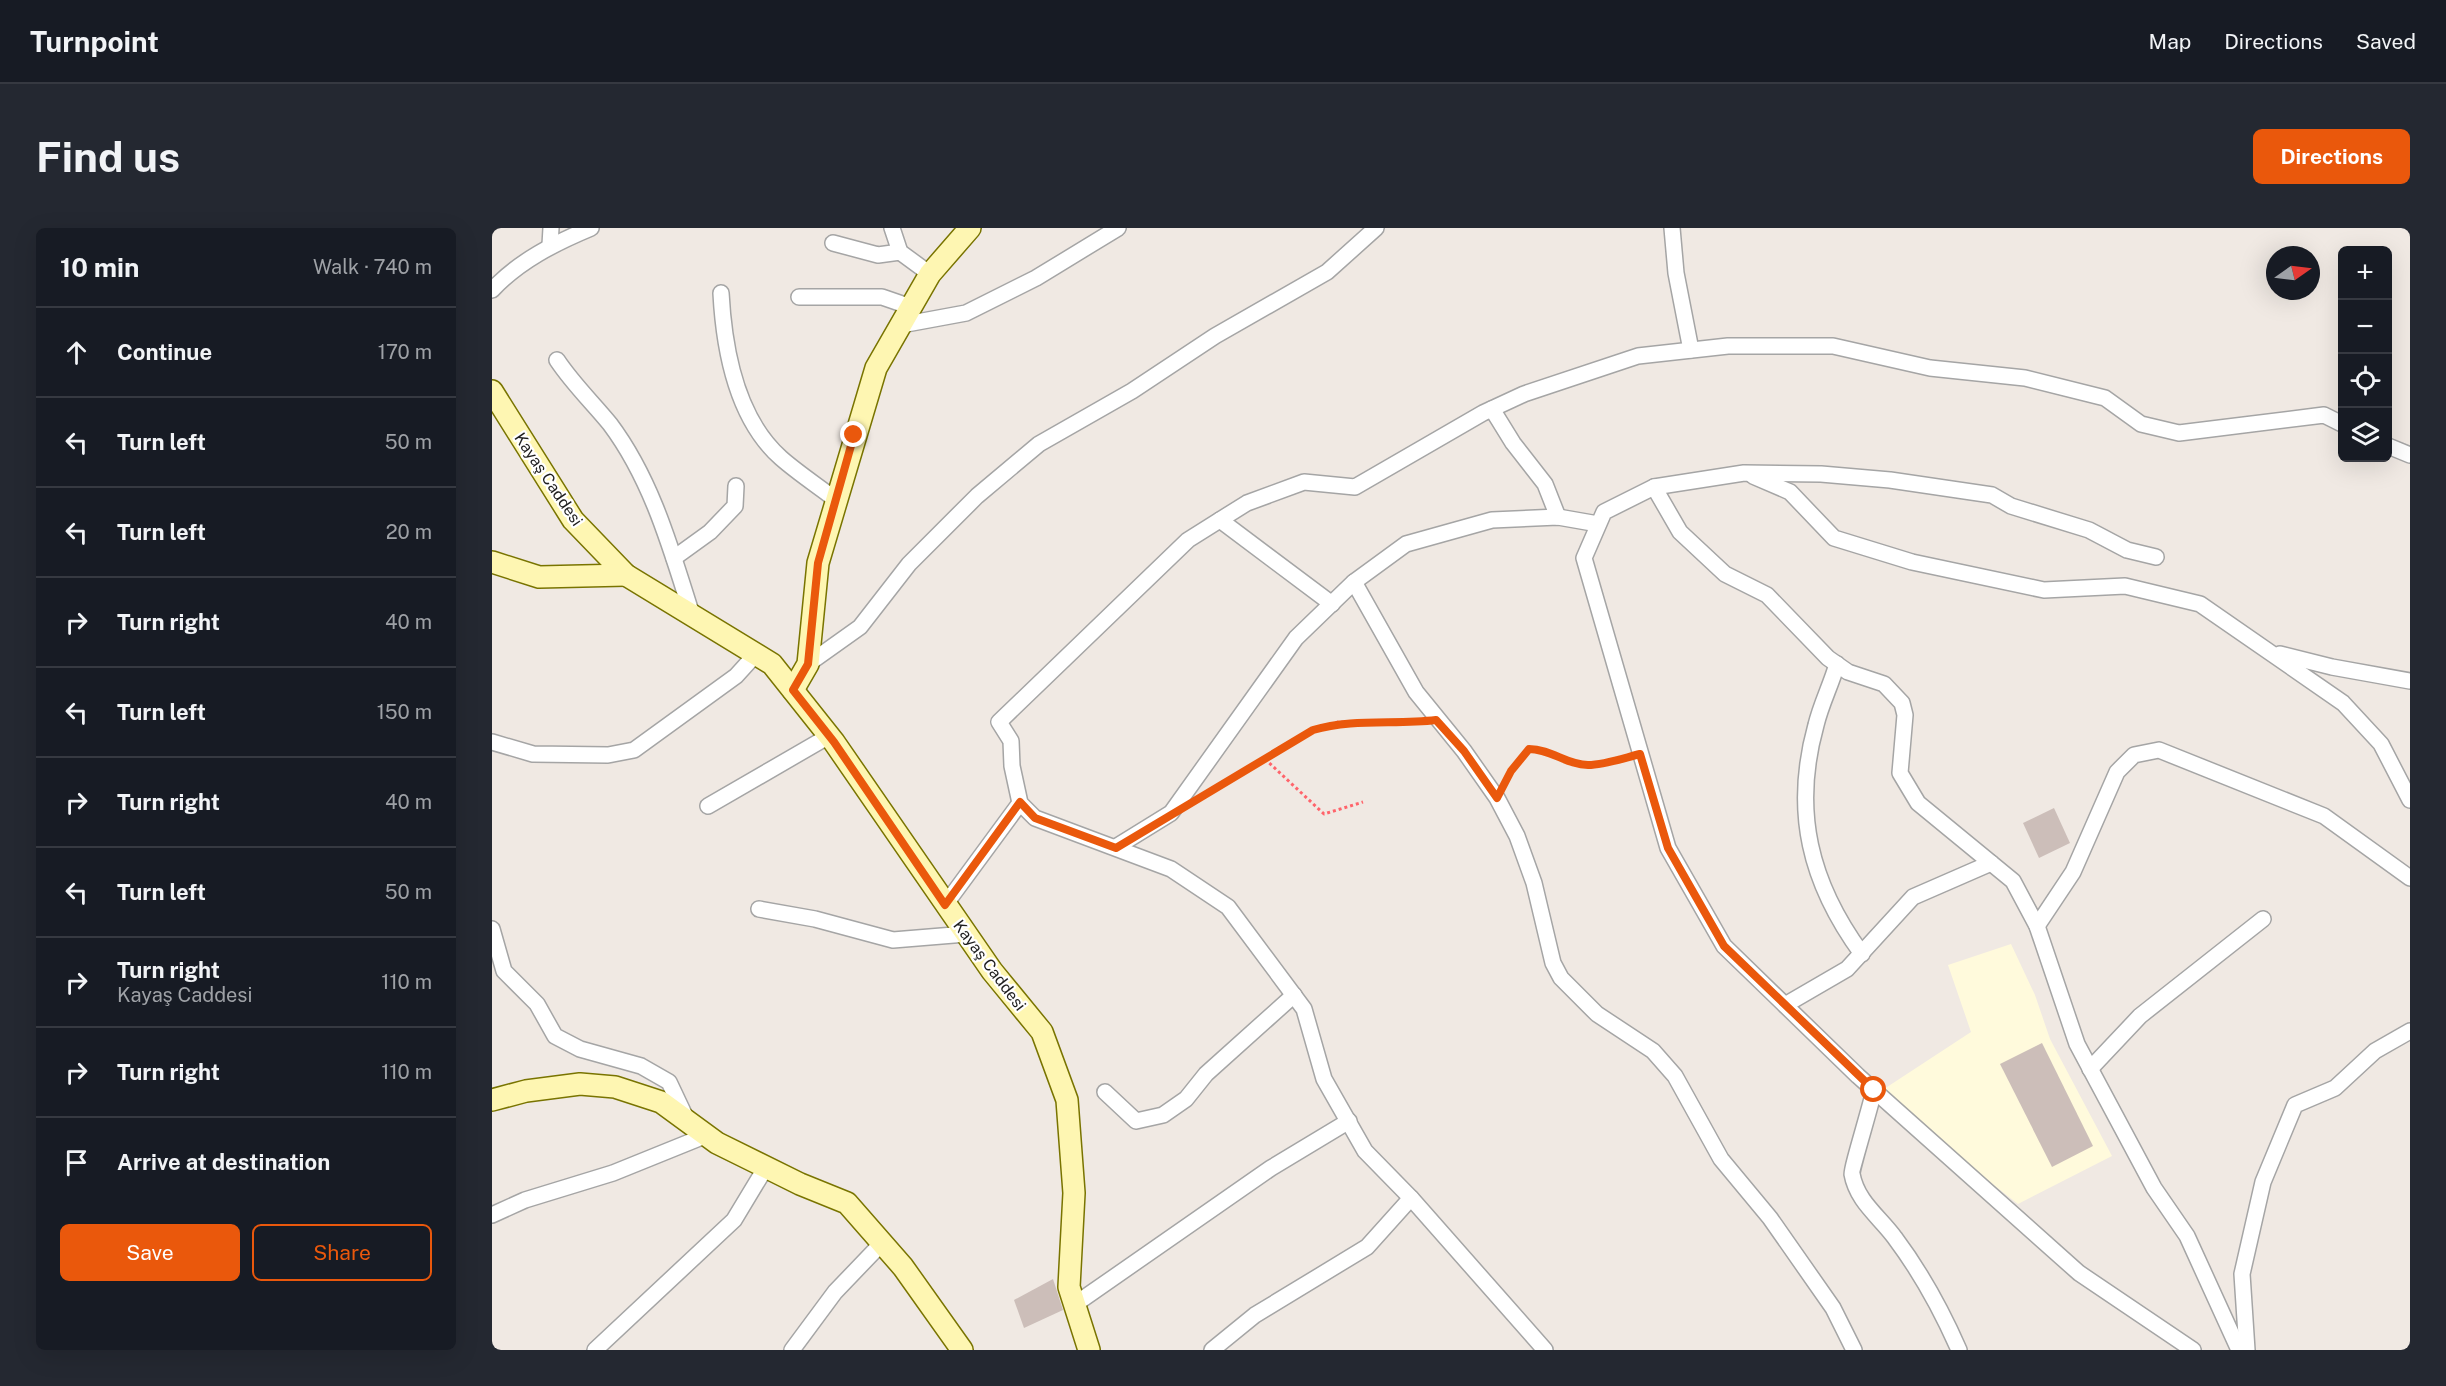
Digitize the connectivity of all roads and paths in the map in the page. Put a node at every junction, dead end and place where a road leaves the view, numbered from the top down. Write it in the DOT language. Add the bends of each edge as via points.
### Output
graph roads {
  1 [pos="551,228"];
  2 [pos="591,228"];
  3 [pos="892,228"];
  4 [pos="970,228"];
  5 [pos="1118,228"];
  6 [pos="1376,228"];
  7 [pos="1672,228"];
  8 [pos="833,243"];
  9 [pos="550,245"];
  10 [pos="900,252"];
  11 [pos="930,274"];
  12 [pos="492,290"];
  13 [pos="721,293"];
  14 [pos="799,297"];
  15 [pos="906,316"];
  16 [pos="1691,350"];
  17 [pos="557,360"];
  18 [pos="492,391"];
  19 [pos="1492,409"];
  20 [pos="2338,422"];
  21 [pos="2392,448"];
  22 [pos="2410,455"];
  23 [pos="1744,473"];
  24 [pos="736,486"];
  25 [pos="1654,487"];
  26 [pos="836,500"];
  27 [pos="1558,517"];
  28 [pos="1220,520"];
  29 [pos="1598,524"];
  30 [pos="2156,557"];
  31 [pos="674,558"];
  32 [pos="492,562"];
  33 [pos="626,574"];
  34 [pos="1354,582"];
  35 [pos="1332,603"];
  36 [pos="692,615"];
  37 [pos="2271,652"];
  38 [pos="756,654"];
  39 [pos="808,664"];
  40 [pos="1837,664"];
  41 [pos="2410,681"];
  42 [pos="793,690"];
  43 [pos="1436,720"];
  44 [pos="829,736"];
  45 [pos="492,742"];
  46 [pos="1640,754"];
  47 [pos="1265,759"];
  48 [pos="1203,795"];
  49 [pos="1497,798"];
  50 [pos="2410,800"];
  51 [pos="1020,802"];
  52 [pos="1363,802"];
  53 [pos="708,806"];
  54 [pos="1116,848"];
  55 [pos="1991,863"];
  56 [pos="2410,878"];
  57 [pos="945,905"];
  58 [pos="759,909"];
  59 [pos="2263,919"];
  60 [pos="2037,926"];
  61 [pos="492,929"];
  62 [pos="966,934"];
  63 [pos="1862,954"];
  64 [pos="498,973"];
  65 [pos="1294,995"];
  66 [pos="1785,1005"];
  67 [pos="2410,1031"];
  68 [pos="2090,1069"];
  69 [pos="1874,1090"];
  70 [pos="1105,1092"];
  71 [pos="492,1100"];
  72 [pos="688,1121"];
  73 [pos="1348,1121"];
  74 [pos="707,1136"];
  75 [pos="766,1167"];
  76 [pos="1411,1198"];
  77 [pos="492,1215"];
  78 [pos="882,1243"];
  79 [pos="1074,1305"];
  80 [pos="2187,1349"];
  81 [pos="595,1350"];
  82 [pos="792,1350"];
  83 [pos="962,1350"];
  84 [pos="1089,1350"];
  85 [pos="1212,1350"];
  86 [pos="1545,1350"];
  87 [pos="1854,1350"];
  88 [pos="1959,1350"];
  89 [pos="2239,1350"];
  90 [pos="2247,1350"];
  1 -- 9 [label="street"];
  2 -- 9 [label="street"];
  3 -- 10 [label="street"];
  4 -- 11 [label="street"];
  5 -- 15 [label="street" via="1035,278 966,313"];
  6 -- 39 [label="street" via="1327,272 1040,444 977,496 909,564 860,627"];
  7 -- 16 [label="street"];
  8 -- 10 [label="street" via="878,255"];
  9 -- 12 [label="street"];
  10 -- 11 [label="street"];
  11 -- 15 [label="street"];
  13 -- 26 [label="street" via="726,347 743,402 758,431 780,457"];
  14 -- 15 [label="street" via="882,297"];
  15 -- 26 [label="street" via="876,368"];
  16 -- 19 [label="street" via="1638,356 1524,394"];
  16 -- 20 [label="street" via="1833,346 1930,368 2025,378 2105,398 2141,424 2179,433 2324,415"];
  17 -- 31 [label="street" via="574,386 610,424 641,475"];
  18 -- 33 [label="street, Kayaş Caddesi" via="573,519"];
  19 -- 27 [label="street" via="1545,484"];
  19 -- 28 [label="street" via="1355,487 1305,482 1247,502"];
  21 -- 22 [label="street"];
  23 -- 25 [label="street"];
  23 -- 30 [label="street" via="1890,480 1992,495 2011,506 2090,530 2127,550"];
  23 -- 37 [label="street" via="1790,492 1834,538 1912,562 2044,590 2126,586 2200,604"];
  24 -- 31 [label="street" via="735,506 710,532"];
  25 -- 29 [label="street" via="1604,512"];
  25 -- 40 [label="street" via="1680,532 1725,574 1767,595"];
  26 -- 39 [label="street" via="818,563"];
  27 -- 29 [label="street"];
  27 -- 34 [label="street" via="1492,520 1406,544"];
  28 -- 35 [label="street"];
  28 -- 51 [label="street" via="1188,540 1146,578 999,722 1011,741"];
  29 -- 46 [label="street" via="1584,558"];
  31 -- 36 [label="street"];
  32 -- 33 [label="street" via="539,577"];
  33 -- 36 [label="street, Kayaş Caddesi"];
  34 -- 35 [label="street"];
  34 -- 43 [label="street" via="1396,661"];
  35 -- 54 [label="street" via="1296,638 1171,813"];
  36 -- 38 [label="street, Kayaş Caddesi"];
  37 -- 41 [label="street"];
  37 -- 50 [label="street" via="2343,703 2381,744"];
  38 -- 42 [label="street, Kayaş Caddesi" via="772,664"];
  38 -- 45 [label="street" via="736,676 634,750 608,755 533,754"];
  39 -- 42 [label="street"];
  40 -- 55 [label="street" via="1848,672 1884,684 1902,703 1905,715 1900,773 1918,802"];
  40 -- 63 [label="street" via="1816,724 1807,775 1806,832 1835,914"];
  42 -- 44 [label="street, Kayaş Caddesi"];
  43 -- 47 [label="path" via="1401,724 1338,722 1313,730"];
  43 -- 49 [label="street"];
  44 -- 53 [label="street"];
  44 -- 57 [label="street, Kayaş Caddesi"];
  46 -- 49 [label="path" via="1589,765 1544,749 1529,749 1511,771"];
  46 -- 66 [label="street" via="1668,848 1718,936"];
  47 -- 48 [label="path"];
  47 -- 52 [label="path" via="1324,814"];
  49 -- 87 [label="street" via="1526,856 1553,963 1561,978 1597,1014 1642,1042 1668,1068 1721,1159 1770,1218 1837,1314"];
  51 -- 54 [label="street" via="1035,818"];
  51 -- 57 [label="street"];
  54 -- 65 [label="street" via="1172,869 1228,907"];
  55 -- 60 [label="street" via="2013,881"];
  55 -- 63 [label="street" via="1913,897"];
  56 -- 60 [label="street" via="2324,816 2159,750 2134,754 2117,772 2073,872"];
  57 -- 62 [label="street, Kayaş Caddesi"];
  58 -- 62 [label="street" via="893,940"];
  59 -- 68 [label="street" via="2140,1016"];
  60 -- 68 [label="street" via="2077,1044"];
  61 -- 64 [label="street"];
  62 -- 79 [label="street, Kayaş Caddesi" via="1042,1032 1067,1100 1074,1193 1069,1287"];
  63 -- 66 [label="street" via="1847,969"];
  64 -- 72 [label="street" via="537,1004 555,1036 580,1049 641,1066 669,1082"];
  65 -- 70 [label="street" via="1206,1074 1186,1099 1163,1115 1136,1121"];
  65 -- 73 [label="street" via="1304,1009 1324,1079"];
  66 -- 69 [label="street"];
  67 -- 90 [label="street" via="2375,1051 2335,1088 2295,1105 2264,1182 2242,1274"];
  68 -- 89 [label="street" via="2154,1188 2187,1236"];
  69 -- 80 [label="street" via="2079,1273"];
  69 -- 88 [label="street" via="1852,1172 1861,1199 1894,1237 1936,1300"];
  71 -- 72 [label="street" via="580,1084 615,1087 661,1102"];
  72 -- 74 [label="street"];
  73 -- 76 [label="street" via="1365,1151"];
  73 -- 79 [label="street" via="1271,1168"];
  74 -- 75 [label="street"];
  74 -- 77 [label="street"];
  75 -- 78 [label="street" via="847,1203"];
  75 -- 81 [label="street" via="734,1220"];
  76 -- 85 [label="street" via="1367,1246 1255,1315"];
  76 -- 86 [label="street"];
  78 -- 82 [label="street" via="835,1292"];
  78 -- 83 [label="street"];
  79 -- 84 [label="street, Kayaş Caddesi"];
}
